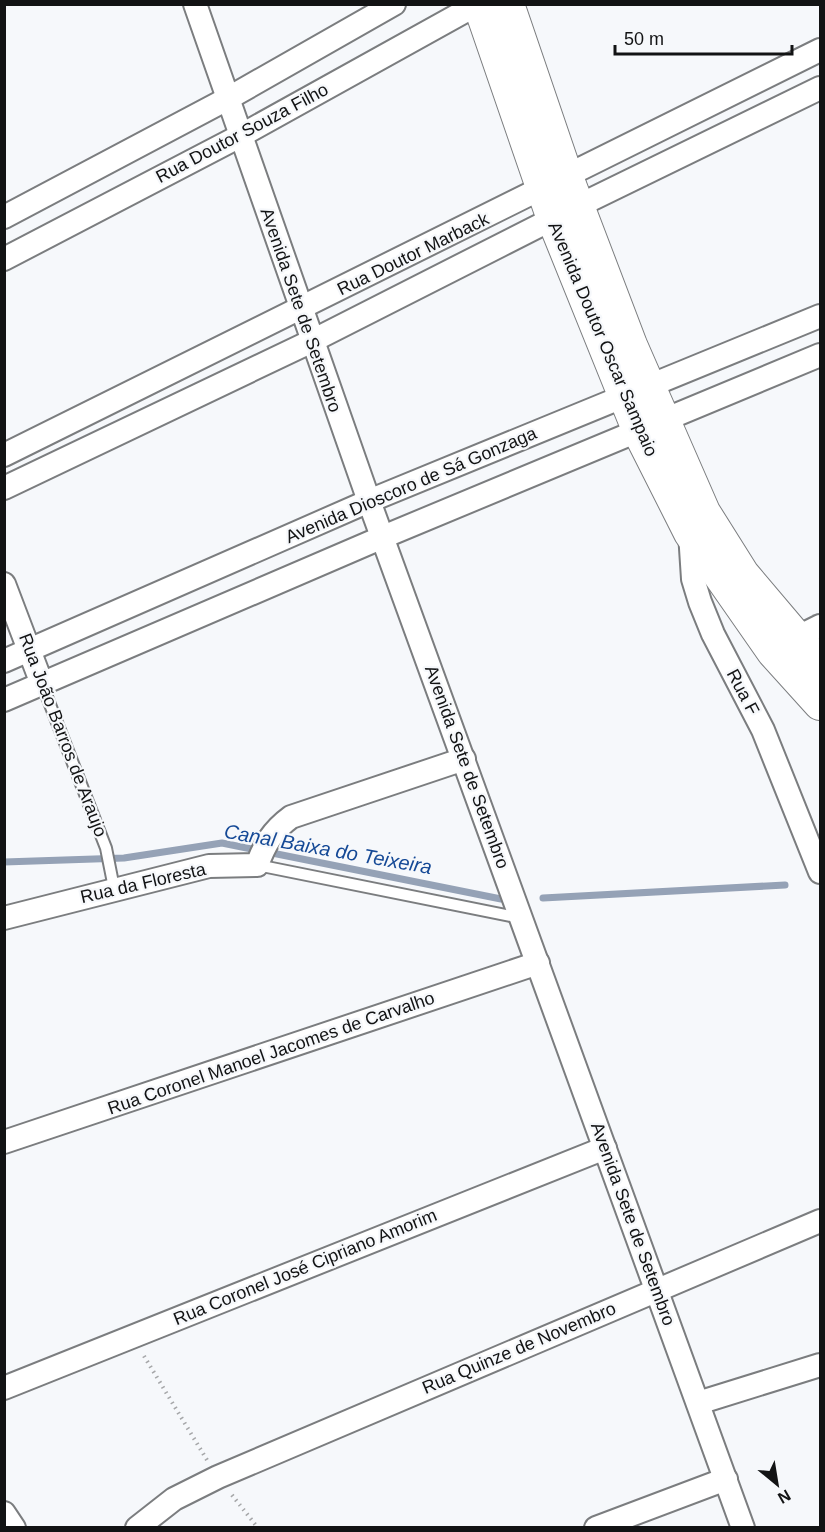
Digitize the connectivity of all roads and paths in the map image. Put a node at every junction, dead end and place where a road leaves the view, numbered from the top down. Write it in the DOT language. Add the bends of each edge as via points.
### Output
graph roads {
  1 [pos="195,4"];
  2 [pos="394,4"];
  3 [pos="478,4"];
  4 [pos="508,4"];
  5 [pos="820,50"];
  6 [pos="820,88"];
  7 [pos="227,99"];
  8 [pos="240,136"];
  9 [pos="555,183"];
  10 [pos="566,212"];
  11 [pos="4,217"];
  12 [pos="4,259"];
  13 [pos="300,310"];
  14 [pos="820,315"];
  15 [pos="312,341"];
  16 [pos="820,355"];
  17 [pos="637,393"];
  18 [pos="651,427"];
  19 [pos="4,454"];
  20 [pos="4,488"];
  21 [pos="369,501"];
  22 [pos="697,523"];
  23 [pos="383,537"];
  24 [pos="240,557"];
  25 [pos="4,585"];
  26 [pos="254,591"];
  27 [pos="796,638"];
  28 [pos="30,649"];
  29 [pos="4,661"];
  30 [pos="820,665"];
  31 [pos="42,684"];
  32 [pos="4,700"];
  33 [pos="820,704"];
  34 [pos="464,759"];
  35 [pos="261,855"];
  36 [pos="820,872"];
  37 [pos="112,877"];
  38 [pos="4,918"];
  39 [pos="522,918"];
  40 [pos="538,963"];
  41 [pos="4,1142"];
  42 [pos="605,1148"];
  43 [pos="820,1221"];
  44 [pos="657,1289"];
  45 [pos="132,1335"];
  46 [pos="820,1365"];
  47 [pos="4,1388"];
  48 [pos="698,1403"];
  49 [pos="218,1477"];
  50 [pos="726,1479"];
  51 [pos="4,1513"];
  52 [pos="14,1527"];
  53 [pos="137,1527"];
  54 [pos="258,1527"];
  55 [pos="596,1527"];
  56 [pos="743,1527"];
  1 -- 7 [label="street, Avenida Sete de Setembro"];
  2 -- 7 [label="street, Rua Doutor Souza Filho"];
  3 -- 8 [label="street, Rua Doutor Souza Filho"];
  3 -- 9 [label="main road, Avenida Doutor Oscar Sampaio"];
  4 -- 9 [label="main road, Avenida Doutor Oscar Sampaio"];
  5 -- 9 [label="street, Rua Doutor Marback"];
  6 -- 10 [label="street, Rua Doutor Marback"];
  7 -- 8 [label="street, Avenida Sete de Setembro"];
  7 -- 11 [label="street, Rua Doutor Souza Filho"];
  8 -- 12 [label="street, Rua Doutor Souza Filho"];
  8 -- 13 [label="street, Avenida Sete de Setembro"];
  9 -- 10 [label="main road, Avenida Doutor Oscar Sampaio"];
  9 -- 13 [label="street, Rua Doutor Marback"];
  10 -- 15 [label="street, Rua Doutor Marback"];
  10 -- 17 [label="main road, Avenida Doutor Oscar Sampaio"];
  13 -- 15 [label="street, Avenida Sete de Setembro"];
  13 -- 19 [label="street, Rua Doutor Marback"];
  14 -- 17 [label="street, Avenida Dioscoro de Sá Gonzaga"];
  15 -- 20 [label="street, Rua Doutor Marback"];
  15 -- 21 [label="street, Avenida Sete de Setembro"];
  16 -- 18 [label="street, Avenida Dioscoro de Sá Gonzaga"];
  17 -- 18 [label="main road, Avenida Doutor Oscar Sampaio"];
  17 -- 21 [label="street, Avenida Dioscoro de Sá Gonzaga"];
  18 -- 22 [label="main road, Avenida Doutor Oscar Sampaio"];
  18 -- 23 [label="street, Avenida Dioscoro de Sá Gonzaga"];
  21 -- 23 [label="street, Avenida Sete de Setembro"];
  21 -- 24 [label="street, Avenida Dioscoro de Sá Gonzaga"];
  22 -- 27 [label="main road, Avenida Doutor Oscar Sampaio"];
  22 -- 36 [label="street, Rua F" via="693,579 700,602 763,730"];
  23 -- 26 [label="street, Avenida Dioscoro de Sá Gonzaga"];
  23 -- 34 [label="street, Avenida Sete de Setembro"];
  24 -- 26 [label="street"];
  24 -- 28 [label="street, Avenida Dioscoro de Sá Gonzaga"];
  25 -- 28 [label="street, Rua João Barros de Araujo"];
  26 -- 31 [label="street, Avenida Dioscoro de Sá Gonzaga"];
  27 -- 30 [label="main road"];
  27 -- 33 [label="main road"];
  28 -- 29 [label="street, Avenida Dioscoro de Sá Gonzaga"];
  28 -- 31 [label="street, Rua João Barros de Araujo"];
  31 -- 32 [label="street, Avenida Dioscoro de Sá Gonzaga"];
  31 -- 37 [label="lane, Rua João Barros de Araujo" via="106,848"];
  34 -- 35 [label="street" via="306,810 275,829"];
  34 -- 39 [label="street, Avenida Sete de Setembro"];
  35 -- 37 [label="street, Rua da Floresta" via="209,866"];
  35 -- 39 [label="lane"];
  37 -- 38 [label="street, Rua da Floresta"];
  39 -- 40 [label="street, Avenida Sete de Setembro"];
  40 -- 41 [label="street, Rua Coronel Manoel Jacomes de Carvalho"];
  40 -- 42 [label="street, Avenida Sete de Setembro"];
  42 -- 44 [label="street, Avenida Sete de Setembro"];
  42 -- 45 [label="street, Rua Coronel José Cipriano Amorim"];
  43 -- 44 [label="street, Rua Quinze de Novembro"];
  44 -- 48 [label="street, Avenida Sete de Setembro"];
  44 -- 49 [label="street, Rua Quinze de Novembro"];
  45 -- 47 [label="street, Rua Coronel José Cipriano Amorim"];
  45 -- 49 [label="path"];
  46 -- 48 [label="street"];
  48 -- 50 [label="street, Avenida Sete de Setembro"];
  49 -- 53 [label="street, Rua Quinze de Novembro" via="174,1499"];
  49 -- 54 [label="path"];
  50 -- 55 [label="street"];
  50 -- 56 [label="street, Avenida Sete de Setembro"];
  51 -- 52 [label="street"];
}
